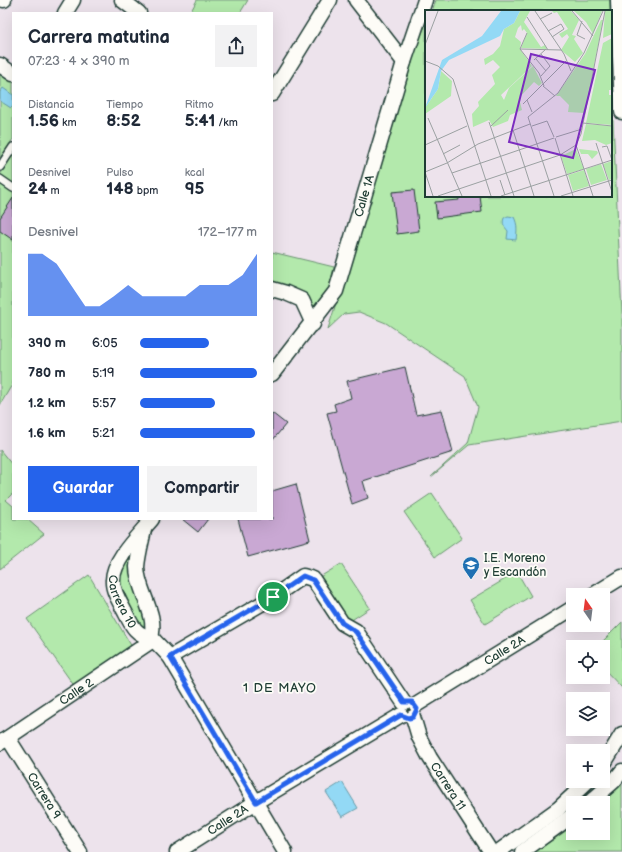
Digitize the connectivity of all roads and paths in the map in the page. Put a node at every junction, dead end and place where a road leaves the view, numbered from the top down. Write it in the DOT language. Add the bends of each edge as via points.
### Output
graph roads {
  1 [pos="74,0"];
  2 [pos="122,0"];
  3 [pos="330,0"];
  4 [pos="356,0"];
  5 [pos="425,0"];
  6 [pos="618,0"];
  7 [pos="66,12"];
  8 [pos="138,12"];
  9 [pos="404,62"];
  10 [pos="0,65"];
  11 [pos="12,73"];
  12 [pos="273,92"];
  13 [pos="622,112"];
  14 [pos="12,148"];
  15 [pos="0,167"];
  16 [pos="0,179"];
  17 [pos="12,187"];
  18 [pos="273,289"];
  19 [pos="313,324"];
  20 [pos="273,373"];
  21 [pos="144,522"];
  22 [pos="622,577"];
  23 [pos="604,588"];
  24 [pos="566,612"];
  25 [pos="152,638"];
  26 [pos="170,657"];
  27 [pos="409,710"];
  28 [pos="622,734"];
  29 [pos="4,741"];
  30 [pos="610,754"];
  31 [pos="622,771"];
  32 [pos="580,788"];
  33 [pos="597,796"];
  34 [pos="256,802"];
  35 [pos="566,820"];
  36 [pos="80,852"];
  37 [pos="177,852"];
  38 [pos="285,852"];
  39 [pos="491,852"];
  40 [pos="498,852"];
  41 [pos="522,852"];
  1 -- 7 [label="street"];
  2 -- 8 [label="street"];
  3 -- 12 [label="street"];
  4 -- 9 [label="street"];
  5 -- 9 [label="street, Calle 1A"];
  6 -- 13 [label="street"];
  9 -- 19 [label="street, Calle 1A" via="344,270 336,291"];
  10 -- 11 [label="street"];
  14 -- 15 [label="lane"];
  16 -- 17 [label="lane"];
  18 -- 19 [label="street" via="302,300"];
  19 -- 20 [label="street, Calle 1A"];
  21 -- 25 [label="street, Carrera 10" via="137,567 142,593 152,619"];
  21 -- 25 [label="street, Carrera 10" via="125,551 112,580 132,626 143,636"];
  22 -- 23 [label="street"];
  24 -- 27 [label="street, Calle 2A"];
  25 -- 26 [label="street, Carrera 10"];
  25 -- 29 [label="street, Calle 2"];
  26 -- 27 [label="street, Carrera 11" via="273,597 303,576 313,580 342,623 356,632"];
  26 -- 34 [label="street, Carrera 10"];
  27 -- 34 [label="street, Calle 2A"];
  27 -- 39 [label="street, Carrera 11" via="430,758"];
  28 -- 30 [label="street"];
  29 -- 36 [label="street, Carrera 9"];
  31 -- 33 [label="street"];
  32 -- 40 [label="street" via="558,809"];
  34 -- 37 [label="street, Calle 2A"];
  34 -- 38 [label="street, Carrera 10"];
  35 -- 41 [label="street"];
}
